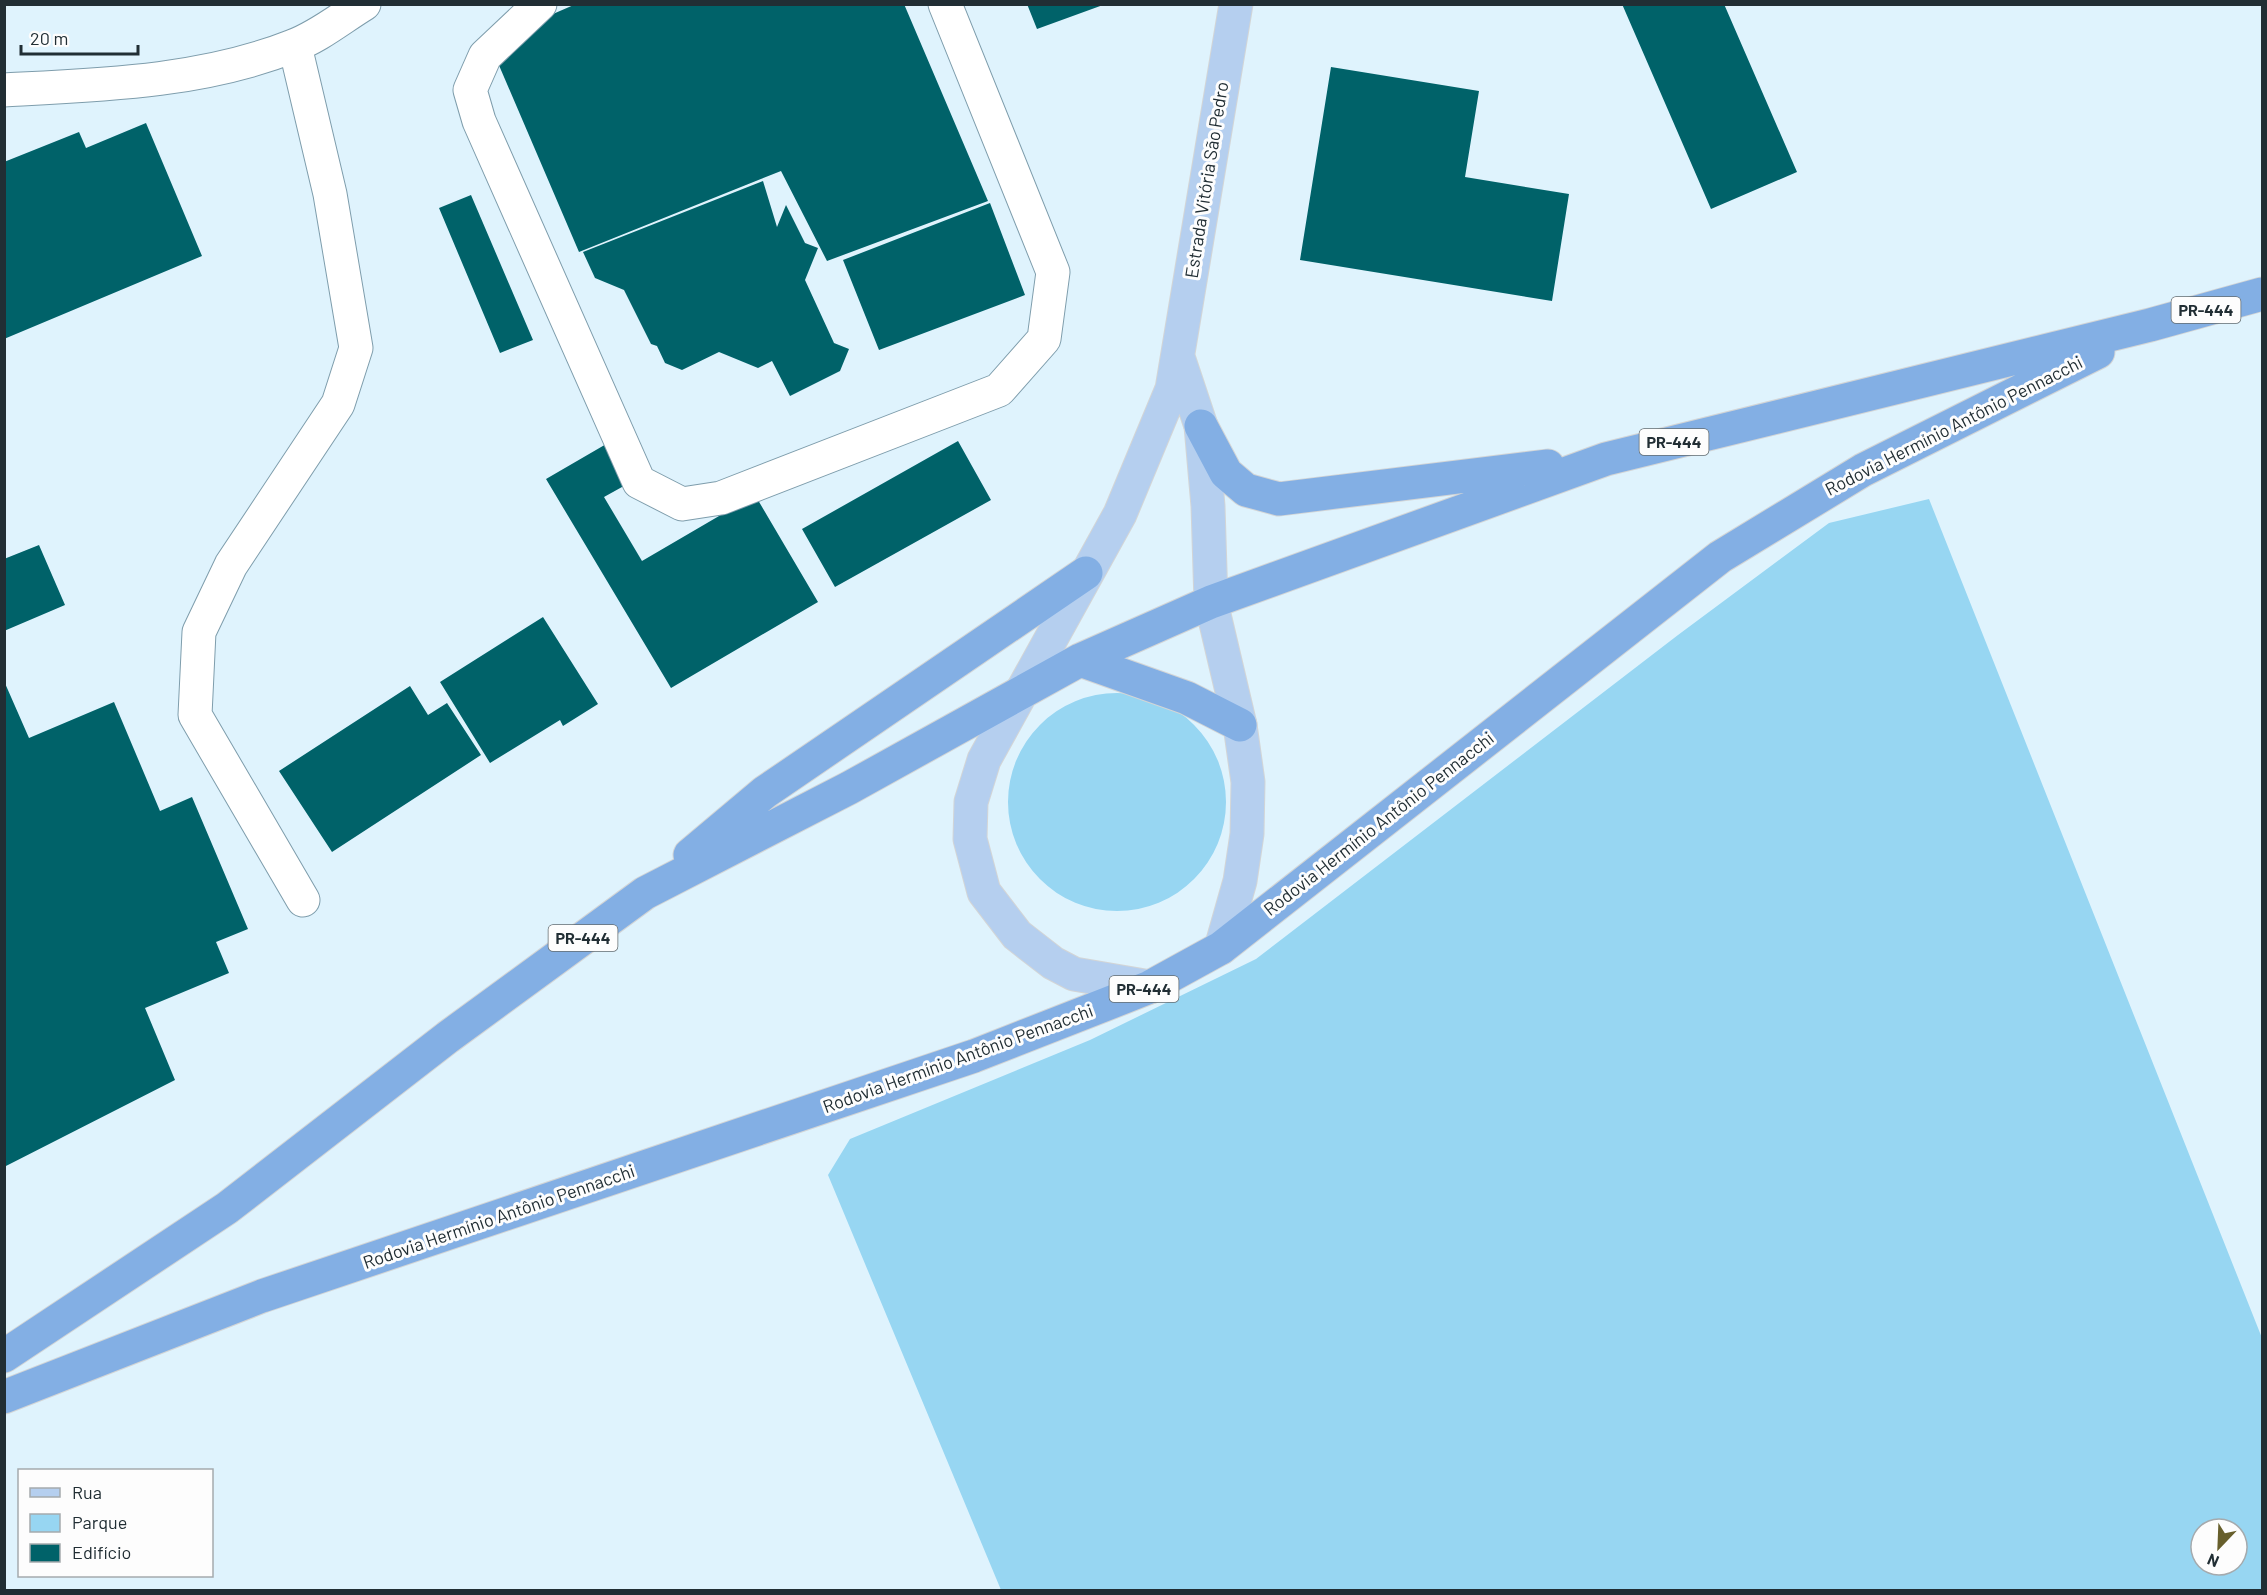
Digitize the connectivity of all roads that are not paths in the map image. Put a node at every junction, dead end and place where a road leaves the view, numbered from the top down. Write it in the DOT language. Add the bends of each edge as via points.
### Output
graph roads {
  1 [pos="364,4"];
  2 [pos="540,4"];
  3 [pos="945,4"];
  4 [pos="1236,4"];
  5 [pos="295,46"];
  6 [pos="4,90"];
  7 [pos="2262,294"];
  8 [pos="2150,325"];
  9 [pos="1178,355"];
  10 [pos="1201,426"];
  11 [pos="1606,459"];
  12 [pos="1086,573"];
  13 [pos="1211,602"];
  14 [pos="1080,660"];
  15 [pos="1018,696"];
  16 [pos="1240,725"];
  17 [pos="645,893"];
  18 [pos="303,900"];
  19 [pos="1221,948"];
  20 [pos="1150,987"];
  21 [pos="4,1356"];
  22 [pos="4,1397"];
  1 -- 5 [label="lane"];
  2 -- 3 [label="lane" via="485,56 470,90 479,121 639,482 682,504 721,498 999,390 1044,339 1053,272"];
  4 -- 9 [label="main road, Estrada Vitória São Pedro"];
  5 -- 6 [label="lane" via="218,69 105,85"];
  5 -- 18 [label="lane" via="330,194 356,348 338,404 231,565 199,632 195,715"];
  7 -- 8 [label="highway, Rodovia Hermínio Antônio Pennacchi / PR-444"];
  8 -- 11 [label="highway, Rodovia Hermínio Antônio Pennacchi / PR-444"];
  8 -- 19 [label="highway, Rodovia Hermínio Antônio Pennacchi / PR-444" via="1863,470 1720,557"];
  9 -- 10 [label="main road"];
  9 -- 12 [label="main road, Estrada Vitória São Pedro" via="1172,389 1148,453 1120,514"];
  10 -- 11 [label="highway" via="1226,473 1246,490 1280,499"];
  10 -- 13 [label="main road"];
  11 -- 13 [label="highway, Rodovia Hermínio Antônio Pennacchi / PR-444"];
  12 -- 15 [label="main road, Estrada Vitória São Pedro"];
  12 -- 17 [label="highway" via="765,792"];
  13 -- 14 [label="highway, Rodovia Hermínio Antônio Pennacchi / PR-444"];
  13 -- 16 [label="main road"];
  14 -- 15 [label="highway, Rodovia Hermínio Antônio Pennacchi / PR-444"];
  14 -- 16 [label="highway" via="1187,698"];
  15 -- 17 [label="highway, Rodovia Hermínio Antônio Pennacchi / PR-444"];
  15 -- 20 [label="main road, Estrada Vitória São Pedro" via="984,760 970,802 970,840 984,892 1017,935 1053,963 1074,974"];
  16 -- 19 [label="main road" via="1248,782 1247,834 1240,880"];
  17 -- 21 [label="highway, Rodovia Hermínio Antônio Pennacchi / PR-444" via="448,1037 227,1208"];
  19 -- 20 [label="highway, Rodovia Hermínio Antônio Pennacchi / PR-444"];
  20 -- 22 [label="highway, Rodovia Hermínio Antônio Pennacchi / PR-444" via="974,1056 262,1296"];
}
